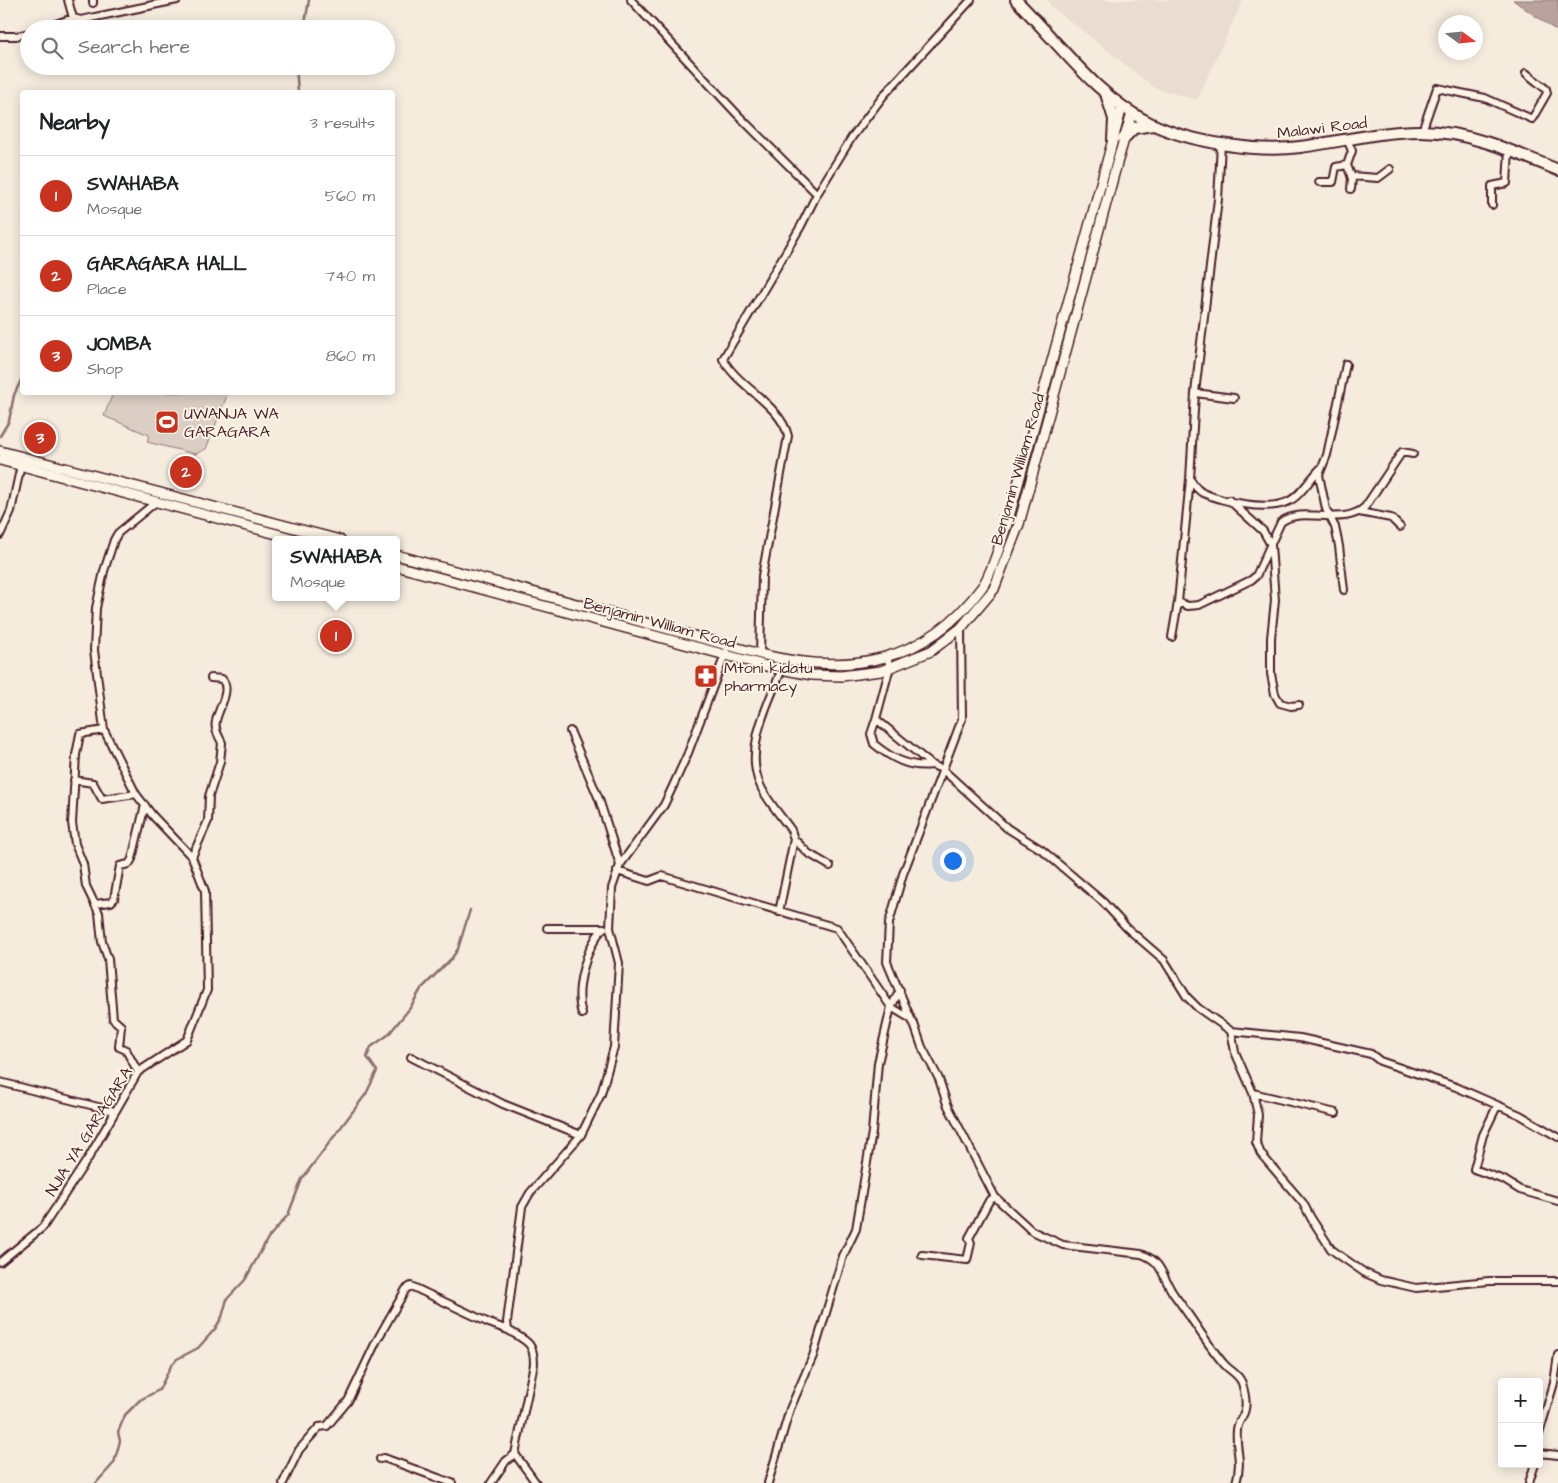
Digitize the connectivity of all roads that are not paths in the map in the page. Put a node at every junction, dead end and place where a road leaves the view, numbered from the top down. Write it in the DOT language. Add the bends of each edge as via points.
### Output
graph roads {
  1 [pos="68,0"];
  2 [pos="177,0"];
  3 [pos="631,0"];
  4 [pos="970,0"];
  5 [pos="1016,0"];
  6 [pos="72,18"];
  7 [pos="66,20"];
  8 [pos="20,34"];
  9 [pos="0,36"];
  10 [pos="1526,73"];
  11 [pos="1107,96"];
  12 [pos="1122,107"];
  13 [pos="1132,113"];
  14 [pos="1153,125"];
  15 [pos="1422,131"];
  16 [pos="1347,139"];
  17 [pos="1118,140"];
  18 [pos="1221,144"];
  19 [pos="1509,150"];
  20 [pos="1347,165"];
  21 [pos="1390,169"];
  22 [pos="1558,170"];
  23 [pos="1351,176"];
  24 [pos="1319,182"];
  25 [pos="1351,189"];
  26 [pos="817,194"];
  27 [pos="1492,205"];
  28 [pos="1346,364"];
  29 [pos="1195,393"];
  30 [pos="1234,398"];
  31 [pos="0,451"];
  32 [pos="1413,454"];
  33 [pos="0,460"];
  34 [pos="21,465"];
  35 [pos="1321,468"];
  36 [pos="1190,479"];
  37 [pos="1229,500"];
  38 [pos="156,502"];
  39 [pos="1359,512"];
  40 [pos="1330,516"];
  41 [pos="1400,527"];
  42 [pos="0,535"];
  43 [pos="284,536"];
  44 [pos="325,536"];
  45 [pos="1270,542"];
  46 [pos="400,556"];
  47 [pos="400,567"];
  48 [pos="1344,590"];
  49 [pos="1178,602"];
  50 [pos="961,628"];
  51 [pos="1172,638"];
  52 [pos="727,650"];
  53 [pos="760,654"];
  54 [pos="887,657"];
  55 [pos="890,667"];
  56 [pos="782,669"];
  57 [pos="212,678"];
  58 [pos="1299,705"];
  59 [pos="876,719"];
  60 [pos="104,730"];
  61 [pos="570,731"];
  62 [pos="932,765"];
  63 [pos="942,770"];
  64 [pos="74,780"];
  65 [pos="136,794"];
  66 [pos="145,805"];
  67 [pos="794,839"];
  68 [pos="192,857"];
  69 [pos="830,866"];
  70 [pos="619,868"];
  71 [pos="95,904"];
  72 [pos="779,912"];
  73 [pos="548,928"];
  74 [pos="606,928"];
  75 [pos="900,990"];
  76 [pos="905,1002"];
  77 [pos="891,1007"];
  78 [pos="897,1012"];
  79 [pos="582,1014"];
  80 [pos="911,1019"];
  81 [pos="1231,1031"];
  82 [pos="411,1057"];
  83 [pos="138,1072"];
  84 [pos="0,1082"];
  85 [pos="1253,1093"];
  86 [pos="1497,1106"];
  87 [pos="114,1111"];
  88 [pos="1336,1113"];
  89 [pos="581,1135"];
  90 [pos="1558,1137"];
  91 [pos="995,1197"];
  92 [pos="1558,1201"];
  93 [pos="922,1256"];
  94 [pos="0,1262"];
  95 [pos="1558,1281"];
  96 [pos="508,1330"];
  97 [pos="1558,1355"];
  98 [pos="1542,1423"];
  99 [pos="515,1454"];
  100 [pos="1543,1454"];
  101 [pos="1558,1456"];
  102 [pos="380,1459"];
  103 [pos="1534,1468"];
  104 [pos="283,1483"];
  105 [pos="452,1483"];
  106 [pos="491,1483"];
  107 [pos="536,1483"];
  108 [pos="768,1483"];
  109 [pos="1236,1483"];
  110 [pos="1529,1483"];
  1 -- 6 [label="street"];
  2 -- 6 [label="street" via="81,20"];
  3 -- 26 [label="street" via="736,114"];
  4 -- 26 [label="street" via="884,94 852,137"];
  5 -- 11 [label="main road, Malawi Road"];
  6 -- 7 [label="street"];
  8 -- 9 [label="street"];
  10 -- 15 [label="street" via="1547,93 1532,119 1485,98 1437,88"];
  11 -- 12 [label="main road, Malawi Road"];
  11 -- 17 [label="main road"];
  12 -- 13 [label="main road, Malawi Road"];
  12 -- 17 [label="main road, Benjamin William Road"];
  13 -- 14 [label="main road, Malawi Road"];
  13 -- 17 [label="main road, Benjamin William Road"];
  14 -- 17 [label="main road" via="1134,128"];
  14 -- 18 [label="main road, Malawi Road"];
  15 -- 16 [label="main road, Malawi Road"];
  15 -- 19 [label="main road, Malawi Road" via="1466,137"];
  16 -- 18 [label="main road, Malawi Road" via="1300,148"];
  16 -- 20 [label="street" via="1352,151"];
  17 -- 50 [label="main road, Benjamin William Road" via="1019,524 994,589"];
  17 -- 54 [label="main road, Benjamin William Road" via="1010,514 983,586 952,622 922,644"];
  18 -- 29 [label="street" via="1218,198"];
  19 -- 22 [label="main road, Malawi Road"];
  19 -- 27 [label="street" via="1507,183 1492,186"];
  20 -- 23 [label="street"];
  20 -- 24 [label="street" via="1336,167 1331,183"];
  21 -- 23 [label="street" via="1378,178"];
  23 -- 25 [label="street"];
  26 -- 53 [label="street" via="723,359 735,376 781,421 788,436 762,576"];
  28 -- 35 [label="street" via="1328,455"];
  29 -- 30 [label="street"];
  29 -- 36 [label="street"];
  31 -- 44 [label="main road"];
  32 -- 39 [label="street" via="1402,452"];
  33 -- 34 [label="main road"];
  34 -- 38 [label="main road"];
  34 -- 42 [label="street" via="11,511"];
  35 -- 37 [label="street" via="1288,502 1257,506"];
  35 -- 40 [label="street" via="1320,483"];
  36 -- 37 [label="street" via="1203,492"];
  36 -- 49 [label="street"];
  37 -- 45 [label="street" via="1264,531"];
  38 -- 43 [label="main road"];
  38 -- 60 [label="street, NJIA YA GARAGARA" via="116,536 104,571 96,608 94,650"];
  39 -- 40 [label="street"];
  39 -- 41 [label="street" via="1392,518"];
  40 -- 45 [label="street" via="1286,518"];
  40 -- 48 [label="street" via="1340,546"];
  45 -- 49 [label="street" via="1256,576 1251,580 1199,605 1188,606"];
  45 -- 58 [label="street" via="1275,600 1271,638 1272,683 1280,703"];
  46 -- 52 [label="main road, Benjamin William Road"];
  47 -- 52 [label="main road, Benjamin William Road"];
  49 -- 51 [label="street"];
  50 -- 55 [label="main road, Benjamin William Road" via="931,651"];
  50 -- 63 [label="street" via="963,713"];
  52 -- 53 [label="main road, Benjamin William Road"];
  52 -- 56 [label="main road, Benjamin William Road"];
  52 -- 70 [label="street" via="664,805"];
  53 -- 54 [label="main road, Benjamin William Road" via="815,665 840,665"];
  54 -- 55 [label="street"];
  55 -- 56 [label="main road, Benjamin William Road" via="842,676"];
  55 -- 59 [label="street"];
  56 -- 67 [label="street" via="764,714 754,757 761,787"];
  57 -- 68 [label="street" via="222,678 225,683 222,706 215,721 218,738 222,742 220,762 209,796 207,824"];
  59 -- 62 [label="street"];
  59 -- 62 [label="street" via="871,734 874,744 898,760"];
  60 -- 64 [label="street" via="80,734"];
  60 -- 65 [label="street, NJIA YA GARAGARA"];
  61 -- 70 [label="street" via="599,799"];
  62 -- 63 [label="street"];
  63 -- 75 [label="street" via="903,874 889,923 887,962"];
  63 -- 81 [label="street" via="1007,828 1042,850 1103,902 1164,960 1187,997"];
  64 -- 65 [label="street" via="94,783 102,800"];
  64 -- 71 [label="street" via="72,823 75,844 83,864 86,886"];
  65 -- 66 [label="street, NJIA YA GARAGARA"];
  66 -- 68 [label="street, NJIA YA GARAGARA"];
  66 -- 71 [label="street" via="132,859 120,866 114,899"];
  67 -- 69 [label="street" via="808,853"];
  67 -- 72 [label="street"];
  68 -- 83 [label="street, NJIA YA GARAGARA" via="205,891 207,990 187,1040"];
  70 -- 72 [label="street" via="649,882 662,876"];
  70 -- 74 [label="street" via="612,888"];
  71 -- 83 [label="street" via="108,959 113,1019 121,1026 119,1044"];
  72 -- 77 [label="street" via="837,928"];
  73 -- 74 [label="street"];
  74 -- 79 [label="street" via="591,948 578,996"];
  74 -- 89 [label="street" via="620,963 614,1047 601,1094"];
  75 -- 76 [label="street"];
  75 -- 77 [label="street"];
  76 -- 78 [label="street"];
  76 -- 80 [label="street"];
  77 -- 78 [label="street"];
  77 -- 108 [label="street" via="878,1063 872,1132 856,1230 843,1256 813,1356 790,1409"];
  78 -- 80 [label="street"];
  80 -- 91 [label="street" via="947,1104"];
  81 -- 85 [label="street" via="1235,1052"];
  81 -- 86 [label="street" via="1282,1035 1357,1050"];
  82 -- 89 [label="street" via="503,1104"];
  83 -- 87 [label="street, NJIA YA GARAGARA"];
  84 -- 87 [label="street"];
  85 -- 88 [label="street"];
  85 -- 95 [label="street" via="1258,1115 1256,1142 1261,1154 1304,1203 1331,1249 1365,1273 1388,1283 1416,1288 1489,1281"];
  86 -- 90 [label="street"];
  86 -- 92 [label="street" via="1483,1135 1474,1169 1520,1190"];
  87 -- 94 [label="street, NJIA YA GARAGARA" via="89,1157 42,1227"];
  89 -- 96 [label="street" via="522,1206 507,1314"];
  91 -- 93 [label="street" via="989,1201 970,1238 967,1260"];
  91 -- 109 [label="street" via="1032,1231 1063,1245 1141,1254 1152,1257 1160,1265 1171,1291 1214,1352 1242,1382 1245,1410 1236,1432 1241,1460"];
  96 -- 99 [label="street" via="532,1345 534,1353"];
  96 -- 104 [label="street" via="411,1286 406,1289 348,1401 327,1426 319,1427 299,1450"];
  97 -- 98 [label="street" via="1554,1384"];
  99 -- 106 [label="street"];
  99 -- 107 [label="street"];
  100 -- 101 [label="street"];
  102 -- 105 [label="street"];
  103 -- 110 [label="street"];
}
